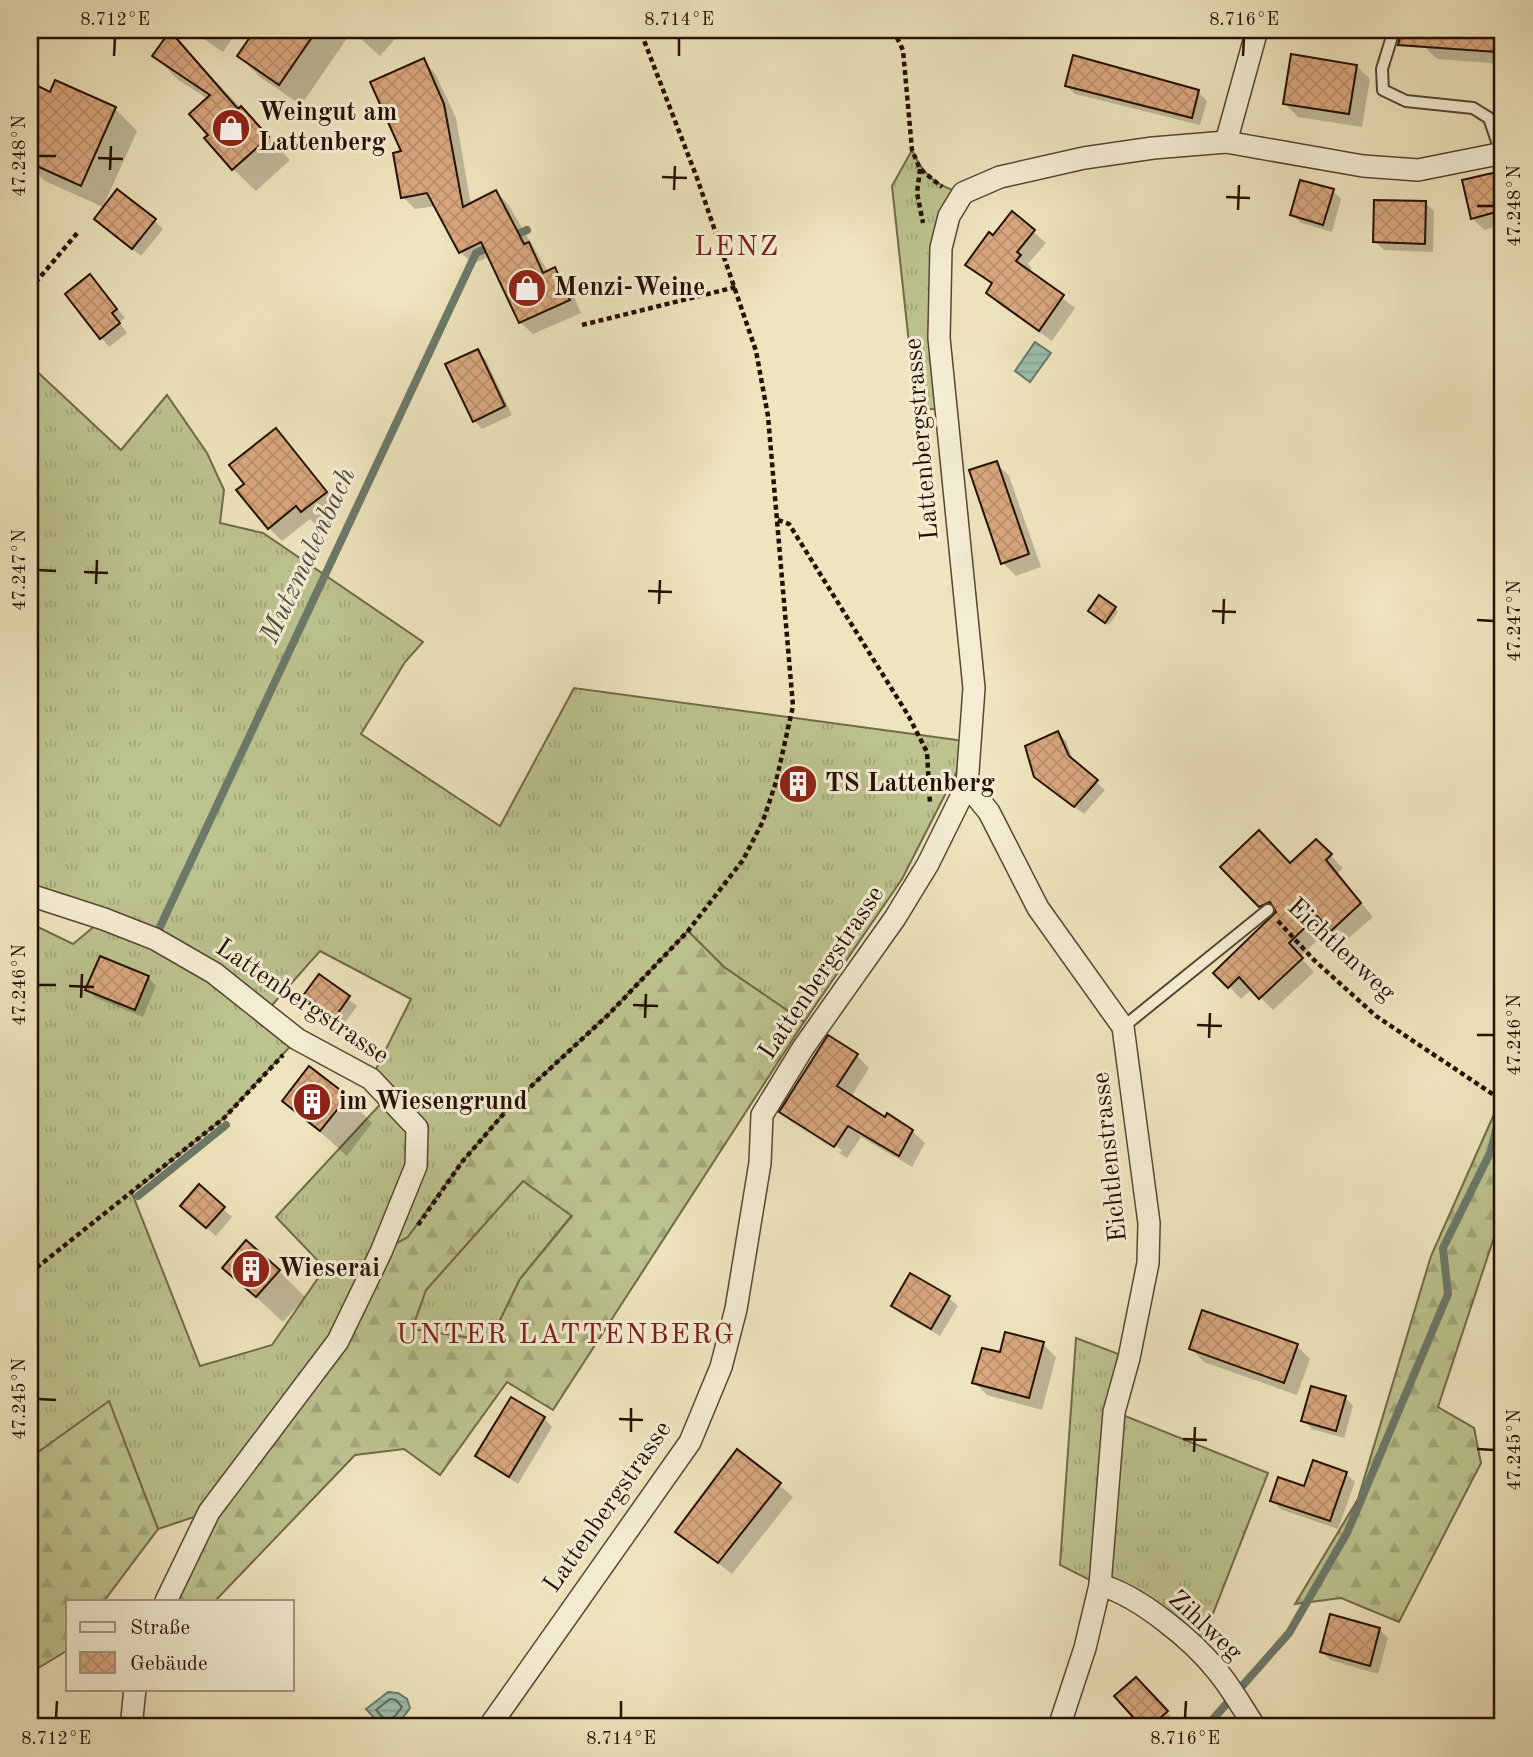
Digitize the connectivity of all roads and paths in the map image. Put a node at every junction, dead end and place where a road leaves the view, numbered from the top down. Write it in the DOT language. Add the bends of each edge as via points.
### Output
graph roads {
  1 [pos="640,30"];
  2 [pos="893,30"];
  3 [pos="1257,30"];
  4 [pos="1394,30"];
  5 [pos="1226,142"];
  6 [pos="1502,153"];
  7 [pos="920,169"];
  8 [pos="79,231"];
  9 [pos="736,287"];
  10 [pos="30,289"];
  11 [pos="582,325"];
  12 [pos="778,520"];
  13 [pos="967,785"];
  14 [pos="943,832"];
  15 [pos="30,895"];
  16 [pos="1268,910"];
  17 [pos="1123,1027"];
  18 [pos="298,1039"];
  19 [pos="1503,1101"];
  20 [pos="416,1227"];
  21 [pos="30,1273"];
  22 [pos="1100,1585"];
  23 [pos="166,1600"];
  24 [pos="135,1690"];
  25 [pos="131,1727"];
  26 [pos="489,1727"];
  27 [pos="1059,1727"];
  28 [pos="1255,1727"];
  1 -- 9 [label="path"];
  2 -- 7 [label="path" via="903,50 912,150"];
  3 -- 5 [label="street"];
  4 -- 6 [label="lane" via="1382,69 1383,90 1406,101 1473,108 1489,118"];
  5 -- 6 [label="street" via="1363,166 1418,170"];
  5 -- 13 [label="street, Lattenbergstrasse" via="1084,158 1000,177 963,193 948,216 941,248 939,338 973,676"];
  8 -- 10 [label="path"];
  9 -- 11 [label="path"];
  9 -- 12 [label="path" via="768,416"];
  12 -- 14 [label="path" via="789,524 908,715 927,752 930,809"];
  12 -- 20 [label="path" via="793,706 776,782 753,841 688,931 609,1014 512,1104 462,1162"];
  13 -- 14 [label="street, Lattenbergstrasse"];
  13 -- 17 [label="street, Eichtlenstrasse" via="989,812 1038,908"];
  14 -- 26 [label="street, Lattenbergstrasse" via="895,918 803,1048 762,1115 760,1163 736,1309 721,1367 690,1442"];
  15 -- 18 [label="street, Lattenbergstrasse" via="155,939 214,972"];
  16 -- 17 [label="lane, Eichtlenweg"];
  16 -- 19 [label="path, Eichtlenweg" via="1376,1016"];
  17 -- 22 [label="street, Eichtlenstrasse" via="1149,1223 1148,1263 1114,1412"];
  18 -- 21 [label="path" via="223,1118"];
  18 -- 23 [label="street, Lattenbergstrasse" via="371,1079 416,1128 416,1166 338,1341 209,1512"];
  22 -- 27 [label="street, Eichtlenstrasse"];
  22 -- 28 [label="street, Zihlweg" via="1131,1597 1180,1636 1217,1671"];
  24 -- 25 [label="street"];
}
